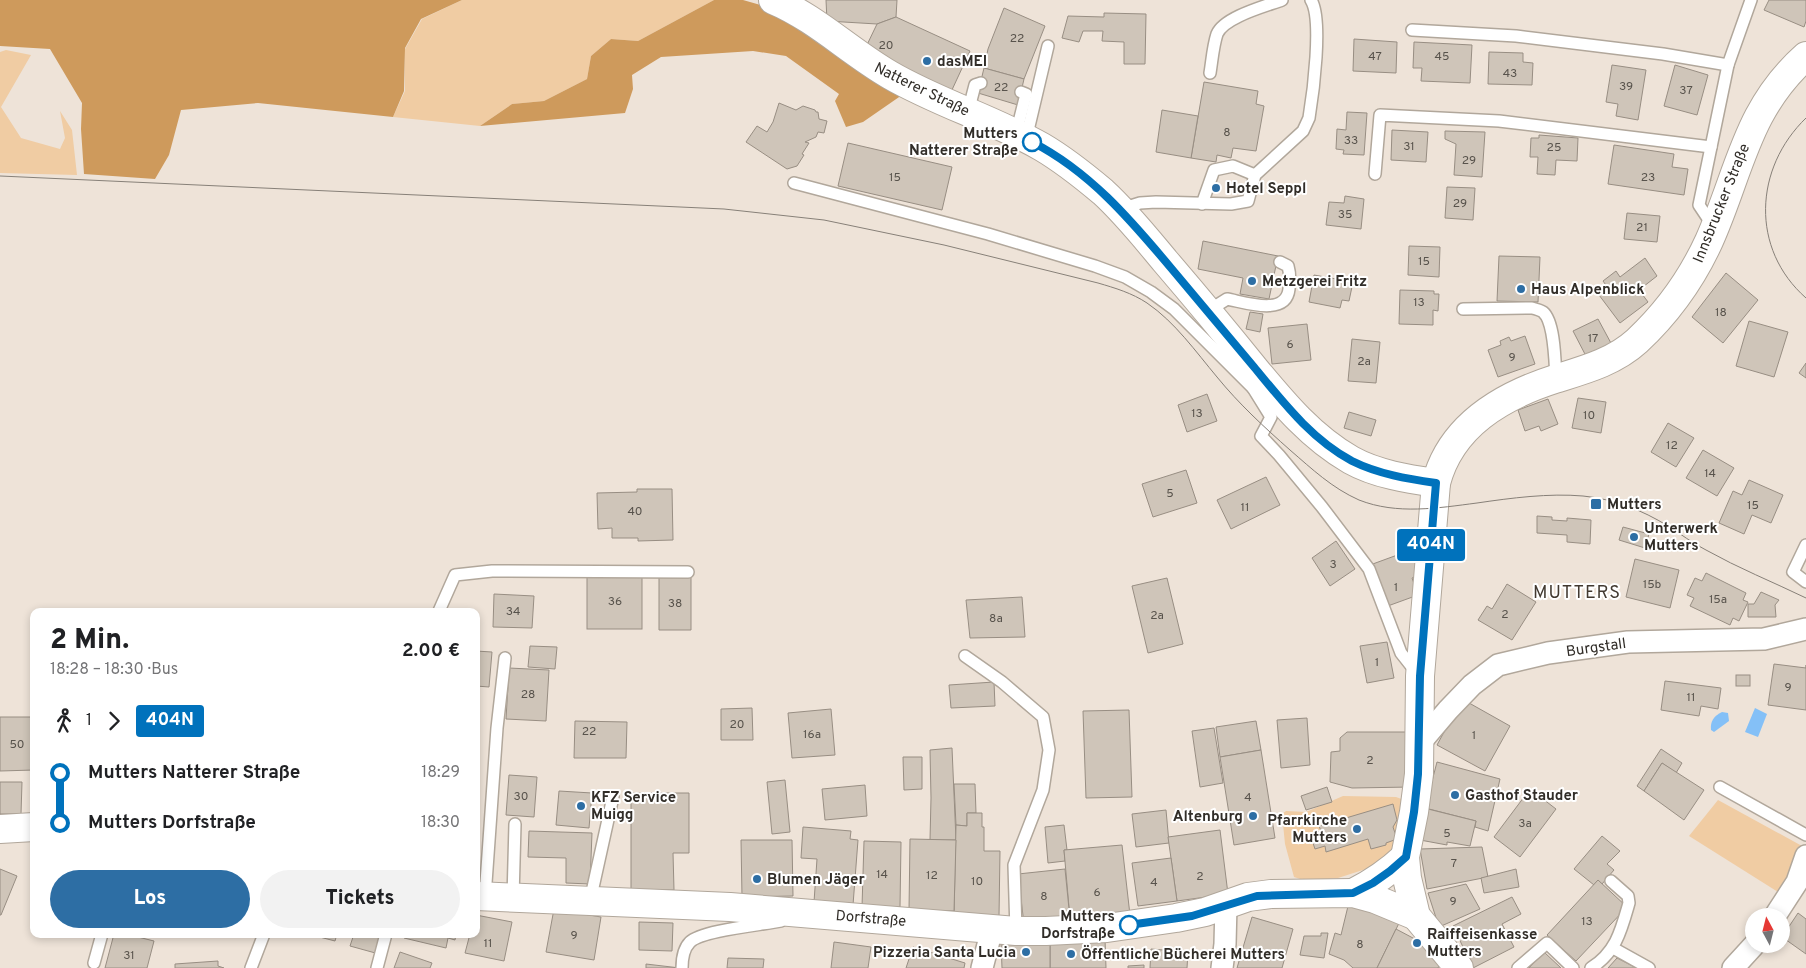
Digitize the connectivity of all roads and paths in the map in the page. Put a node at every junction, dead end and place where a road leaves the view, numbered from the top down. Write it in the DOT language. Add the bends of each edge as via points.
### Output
graph roads {
  1 [pos="773,0"];
  2 [pos="1311,0"];
  3 [pos="1751,0"];
  4 [pos="1279,1"];
  5 [pos="1262,3"];
  6 [pos="1412,30"];
  7 [pos="1048,46"];
  8 [pos="1806,56"];
  9 [pos="1728,65"];
  10 [pos="1210,73"];
  11 [pos="981,82"];
  12 [pos="1021,92"];
  13 [pos="968,112"];
  14 [pos="1021,136"];
  15 [pos="1711,147"];
  16 [pos="1375,174"];
  17 [pos="1255,175"];
  18 [pos="794,183"];
  19 [pos="1202,204"];
  20 [pos="1121,210"];
  21 [pos="1714,228"];
  22 [pos="1280,262"];
  23 [pos="1463,309"];
  24 [pos="1208,311"];
  25 [pos="1556,379"];
  26 [pos="1258,384"];
  27 [pos="1436,483"];
  28 [pos="1806,545"];
  29 [pos="688,572"];
  30 [pos="1806,582"];
  31 [pos="441,608"];
  32 [pos="1806,630"];
  33 [pos="965,656"];
  34 [pos="505,658"];
  35 [pos="1420,676"];
  36 [pos="1420,743"];
  37 [pos="1720,787"];
  38 [pos="613,797"];
  39 [pos="515,824"];
  40 [pos="30,827"];
  41 [pos="0,829"];
  42 [pos="1806,835"];
  43 [pos="1806,856"];
  44 [pos="1406,857"];
  45 [pos="1611,881"];
  46 [pos="1353,893"];
  47 [pos="481,896"];
  48 [pos="513,898"];
  49 [pos="590,901"];
  50 [pos="1226,905"];
  51 [pos="1779,908"];
  52 [pos="791,912"];
  53 [pos="1416,916"];
  54 [pos="1004,930"];
  55 [pos="101,938"];
  56 [pos="262,938"];
  57 [pos="385,938"];
  58 [pos="1613,948"];
  59 [pos="1747,953"];
  60 [pos="94,964"];
  61 [pos="251,968"];
  62 [pos="377,968"];
  63 [pos="682,968"];
  64 [pos="982,968"];
  65 [pos="1222,968"];
  66 [pos="1459,968"];
  67 [pos="1518,968"];
  68 [pos="1573,968"];
  69 [pos="1591,968"];
  70 [pos="1649,968"];
  71 [pos="1734,968"];
  1 -- 13 [label="main road, Natterer Straße" via="799,13 890,76"];
  2 -- 17 [label="lane" via="1315,6 1316,35 1309,118 1303,131"];
  3 -- 9 [label="lane"];
  4 -- 5 [label="lane"];
  5 -- 10 [label="lane" via="1223,26 1218,33"];
  6 -- 9 [label="lane" via="1516,36"];
  7 -- 14 [label="lane"];
  8 -- 21 [label="main road, Innsbrucker Straße" via="1776,86 1756,119"];
  9 -- 15 [label="lane"];
  11 -- 13 [label="lane" via="975,85"];
  12 -- 14 [label="lane" via="1026,94"];
  13 -- 14 [label="main road, Natterer Straße"];
  14 -- 20 [label="main road, Natterer Straße" via="1075,170"];
  15 -- 16 [label="lane" via="1499,121 1380,115"];
  15 -- 21 [label="lane" via="1699,205"];
  17 -- 19 [label="lane" via="1253,201"];
  17 -- 19 [label="lane" via="1233,166 1214,170"];
  18 -- 26 [label="lane" via="988,234 1125,277 1174,309"];
  19 -- 20 [label="lane" via="1140,203"];
  20 -- 24 [label="main road, Natterer Straße"];
  21 -- 25 [label="main road, Innsbrucker Straße" via="1684,285 1664,313 1635,343 1610,360"];
  22 -- 24 [label="lane" via="1289,269 1290,286 1286,299 1281,303 1269,307 1226,299"];
  23 -- 25 [label="lane" via="1532,308 1542,311 1552,330"];
  24 -- 26 [label="main road, Natterer Straße"];
  25 -- 27 [label="main road, Innsbrucker Straße" via="1511,396 1479,418 1445,458"];
  26 -- 27 [label="main road, Natterer Straße" via="1305,427 1352,461 1392,475"];
  26 -- 35 [label="lane" via="1271,417 1261,436 1322,507 1368,569 1401,653"];
  27 -- 35 [label="main road, Innsbrucker Straße"];
  28 -- 30 [label="lane" via="1793,572"];
  29 -- 31 [label="lane" via="492,571 455,574"];
  32 -- 36 [label="street, Burgstall" via="1764,639 1628,642 1548,653 1498,665 1466,691"];
  33 -- 54 [label="lane" via="1043,717 1050,750 1043,790 1014,866"];
  34 -- 47 [label="lane"];
  35 -- 36 [label="main road, Innsbrucker Straße"];
  36 -- 44 [label="main road, Innsbrucker Straße" via="1417,794"];
  37 -- 42 [label="lane"];
  38 -- 49 [label="lane"];
  39 -- 48 [label="lane"];
  40 -- 41 [label="main road"];
  43 -- 51 [label="street" via="1797,882"];
  44 -- 46 [label="main road" via="1373,883"];
  44 -- 53 [label="main road, Innsbrucker Straße" via="1407,878"];
  45 -- 58 [label="lane" via="1628,896 1629,903"];
  46 -- 50 [label="main road, Dorfstraße" via="1271,894 1248,897"];
  46 -- 53 [label="main road"];
  47 -- 48 [label="main road, Dorfstraße"];
  48 -- 49 [label="main road, Dorfstraße"];
  49 -- 52 [label="main road, Dorfstraße"];
  50 -- 54 [label="main road, Dorfstraße" via="1192,916 1108,928"];
  50 -- 65 [label="street"];
  52 -- 54 [label="main road, Dorfstraße"];
  52 -- 63 [label="lane" via="784,921 696,938 686,948"];
  53 -- 66 [label="main road"];
  54 -- 64 [label="street"];
  55 -- 60 [label="lane"];
  56 -- 61 [label="lane"];
  57 -- 62 [label="lane"];
  58 -- 69 [label="lane"];
  58 -- 70 [label="lane"];
  59 -- 71 [label="street"];
  67 -- 68 [label="lane" via="1547,943"];
}
